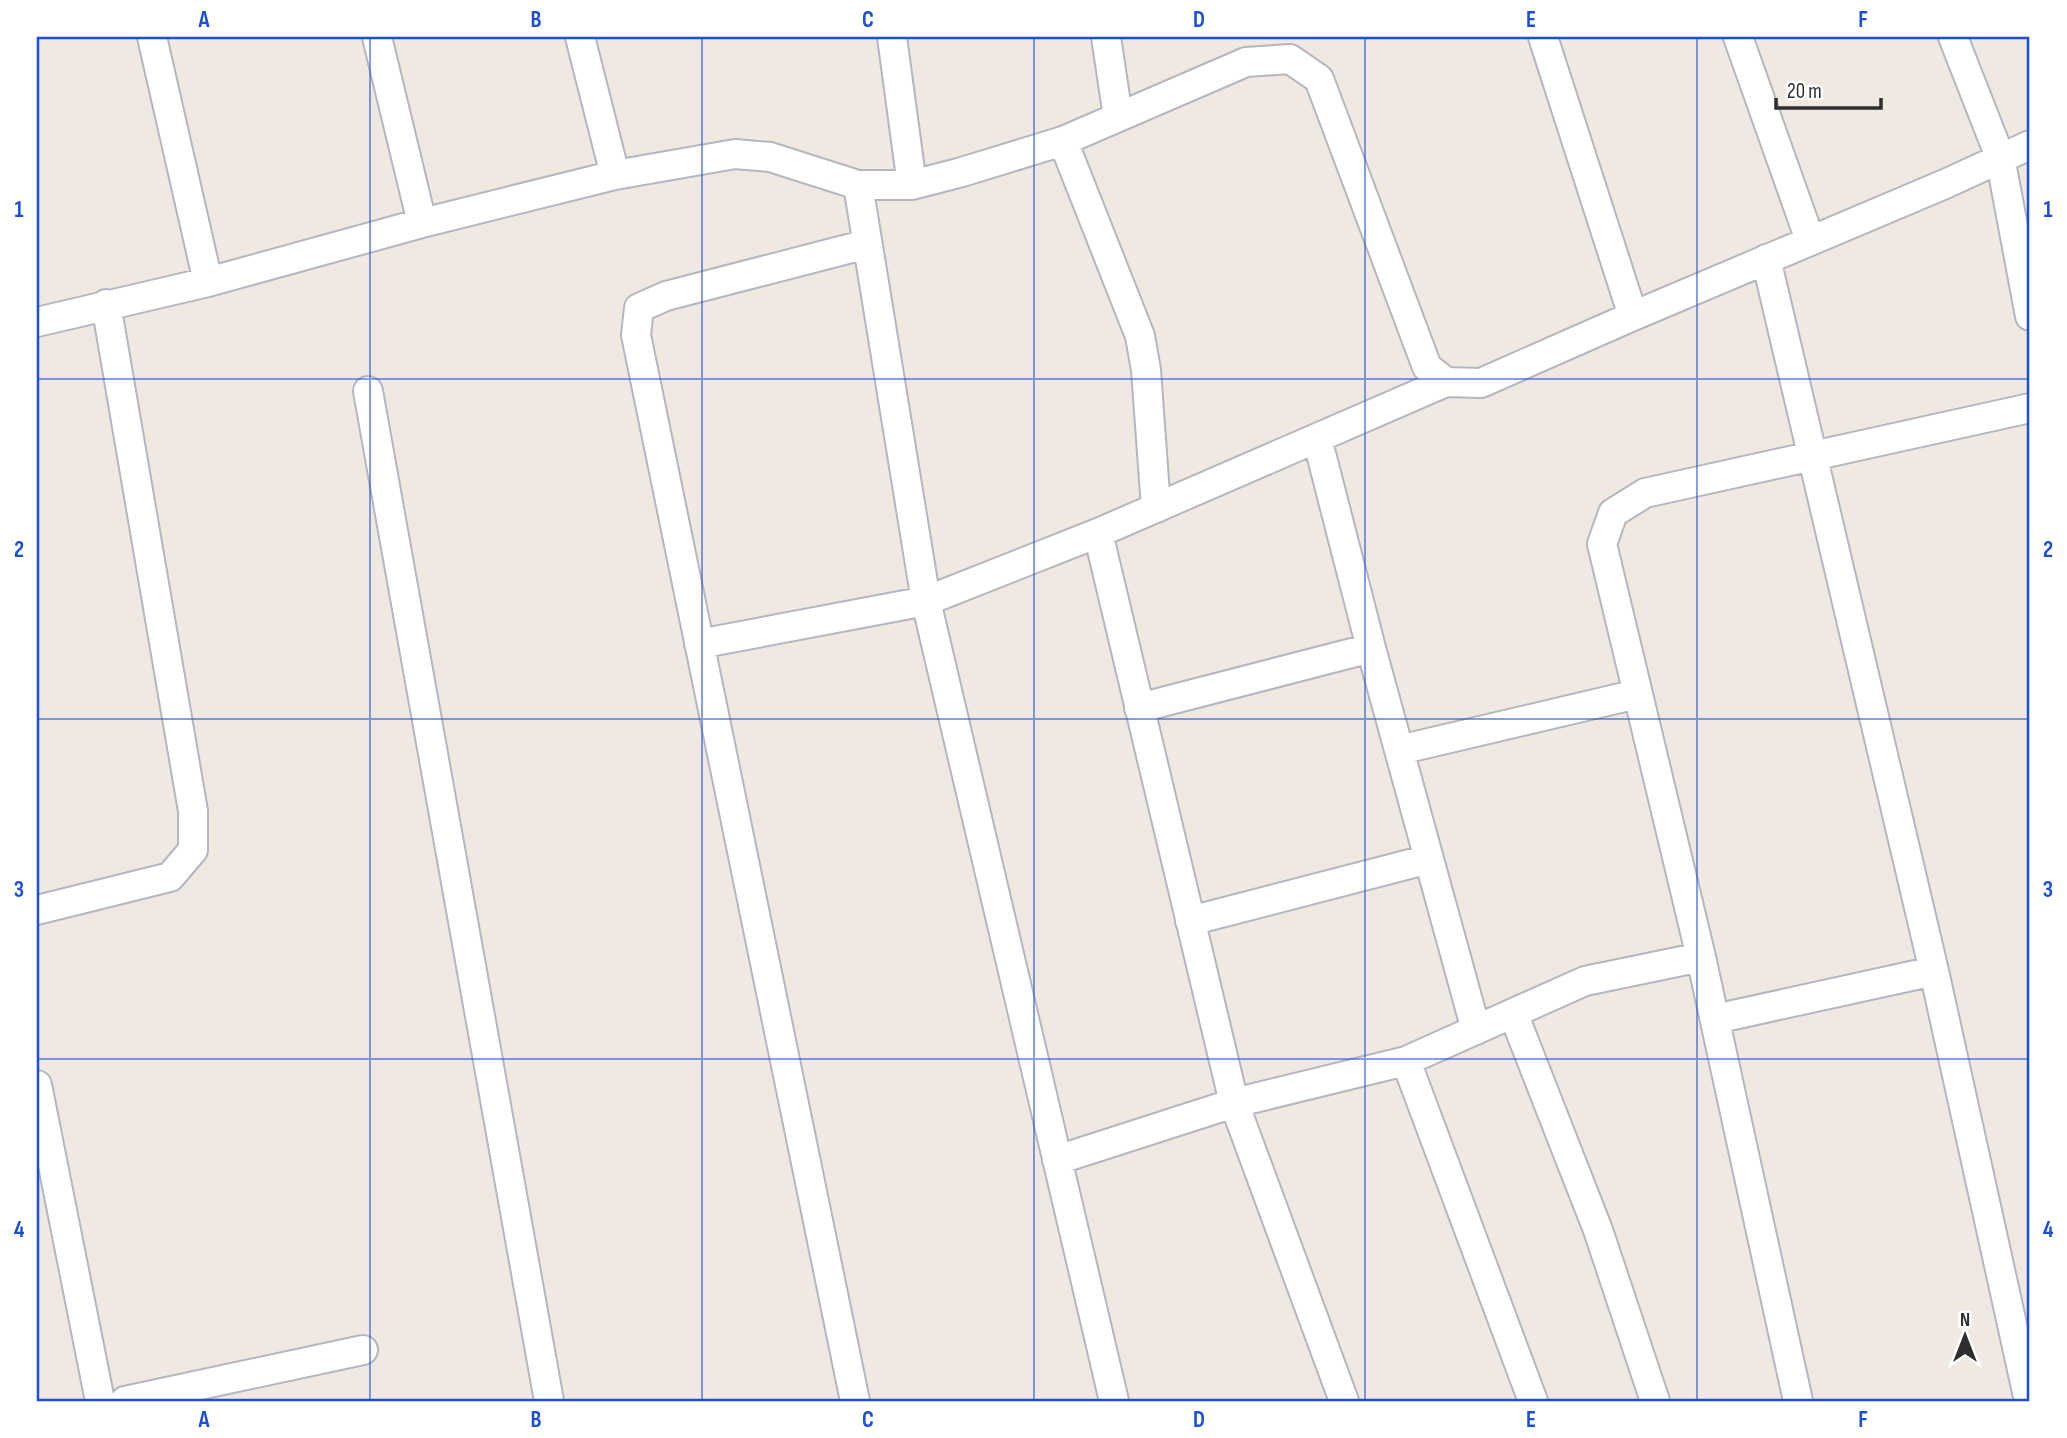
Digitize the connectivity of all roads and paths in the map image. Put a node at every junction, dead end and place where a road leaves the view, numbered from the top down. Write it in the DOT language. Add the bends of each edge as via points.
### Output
graph roads {
  1 [pos="152,37"];
  2 [pos="377,37"];
  3 [pos="580,37"];
  4 [pos="892,37"];
  5 [pos="1106,37"];
  6 [pos="1543,37"];
  7 [pos="1738,37"];
  8 [pos="1953,37"];
  9 [pos="1293,48"];
  10 [pos="1118,117"];
  11 [pos="1063,141"];
  12 [pos="2030,145"];
  13 [pos="2000,157"];
  14 [pos="615,175"];
  15 [pos="858,185"];
  16 [pos="912,185"];
  17 [pos="422,223"];
  18 [pos="1810,240"];
  19 [pos="867,244"];
  20 [pos="1766,259"];
  21 [pos="208,282"];
  22 [pos="106,304"];
  23 [pos="1633,316"];
  24 [pos="2030,316"];
  25 [pos="37,322"];
  26 [pos="1446,382"];
  27 [pos="368,391"];
  28 [pos="2030,408"];
  29 [pos="1317,438"];
  30 [pos="1812,454"];
  31 [pos="1156,508"];
  32 [pos="1098,533"];
  33 [pos="926,601"];
  34 [pos="699,644"];
  35 [pos="1371,648"];
  36 [pos="1637,694"];
  37 [pos="1139,708"];
  38 [pos="1399,750"];
  39 [pos="1429,859"];
  40 [pos="37,910"];
  41 [pos="1190,921"];
  42 [pos="1701,957"];
  43 [pos="1934,971"];
  44 [pos="1513,1013"];
  45 [pos="1715,1019"];
  46 [pos="1476,1030"];
  47 [pos="1406,1061"];
  48 [pos="37,1085"];
  49 [pos="1234,1103"];
  50 [pos="1057,1160"];
  51 [pos="44,1161"];
  52 [pos="363,1350"];
  53 [pos="100,1401"];
  54 [pos="125,1401"];
  55 [pos="549,1401"];
  56 [pos="855,1401"];
  57 [pos="1114,1401"];
  58 [pos="1344,1401"];
  59 [pos="1533,1401"];
  60 [pos="1655,1401"];
  61 [pos="1798,1401"];
  62 [pos="2029,1401"];
  1 -- 21 [label="street"];
  2 -- 17 [label="street"];
  3 -- 14 [label="street"];
  4 -- 16 [label="street"];
  5 -- 10 [label="street"];
  6 -- 23 [label="street"];
  7 -- 18 [label="street"];
  8 -- 13 [label="street"];
  9 -- 10 [label="street" via="1246,62"];
  9 -- 26 [label="street" via="1319,79 1427,367"];
  10 -- 11 [label="street"];
  11 -- 16 [label="street"];
  11 -- 31 [label="street" via="1140,336"];
  12 -- 13 [label="street"];
  13 -- 18 [label="street"];
  13 -- 24 [label="street"];
  14 -- 15 [label="street" via="735,154 770,157"];
  14 -- 17 [label="street"];
  15 -- 16 [label="street"];
  15 -- 19 [label="street"];
  17 -- 21 [label="street"];
  18 -- 20 [label="street"];
  19 -- 33 [label="street"];
  19 -- 34 [label="street" via="666,296 639,308 636,335"];
  20 -- 23 [label="street"];
  20 -- 30 [label="street"];
  21 -- 22 [label="street"];
  22 -- 25 [label="street"];
  22 -- 40 [label="street" via="193,811 193,850 170,877"];
  23 -- 26 [label="street" via="1481,383"];
  26 -- 29 [label="street"];
  27 -- 55 [label="street"];
  28 -- 30 [label="street"];
  29 -- 31 [label="street"];
  29 -- 35 [label="street"];
  30 -- 36 [label="street" via="1644,494 1612,513 1602,544"];
  30 -- 43 [label="street"];
  31 -- 32 [label="street"];
  32 -- 33 [label="street"];
  32 -- 37 [label="street"];
  33 -- 34 [label="street"];
  33 -- 50 [label="street"];
  34 -- 56 [label="street"];
  35 -- 37 [label="street"];
  35 -- 38 [label="street"];
  36 -- 38 [label="street"];
  36 -- 42 [label="street"];
  37 -- 41 [label="street"];
  38 -- 39 [label="street"];
  39 -- 41 [label="street"];
  39 -- 46 [label="street"];
  41 -- 49 [label="street"];
  42 -- 44 [label="street" via="1585,981"];
  42 -- 45 [label="street"];
  43 -- 45 [label="street"];
  43 -- 62 [label="street"];
  44 -- 46 [label="street"];
  44 -- 60 [label="street" via="1598,1230"];
  45 -- 61 [label="street"];
  46 -- 47 [label="street"];
  47 -- 49 [label="street"];
  47 -- 59 [label="street"];
  48 -- 51 [label="street"];
  49 -- 50 [label="street"];
  49 -- 58 [label="street"];
  50 -- 57 [label="street"];
  51 -- 53 [label="street"];
  52 -- 54 [label="street"];
}
